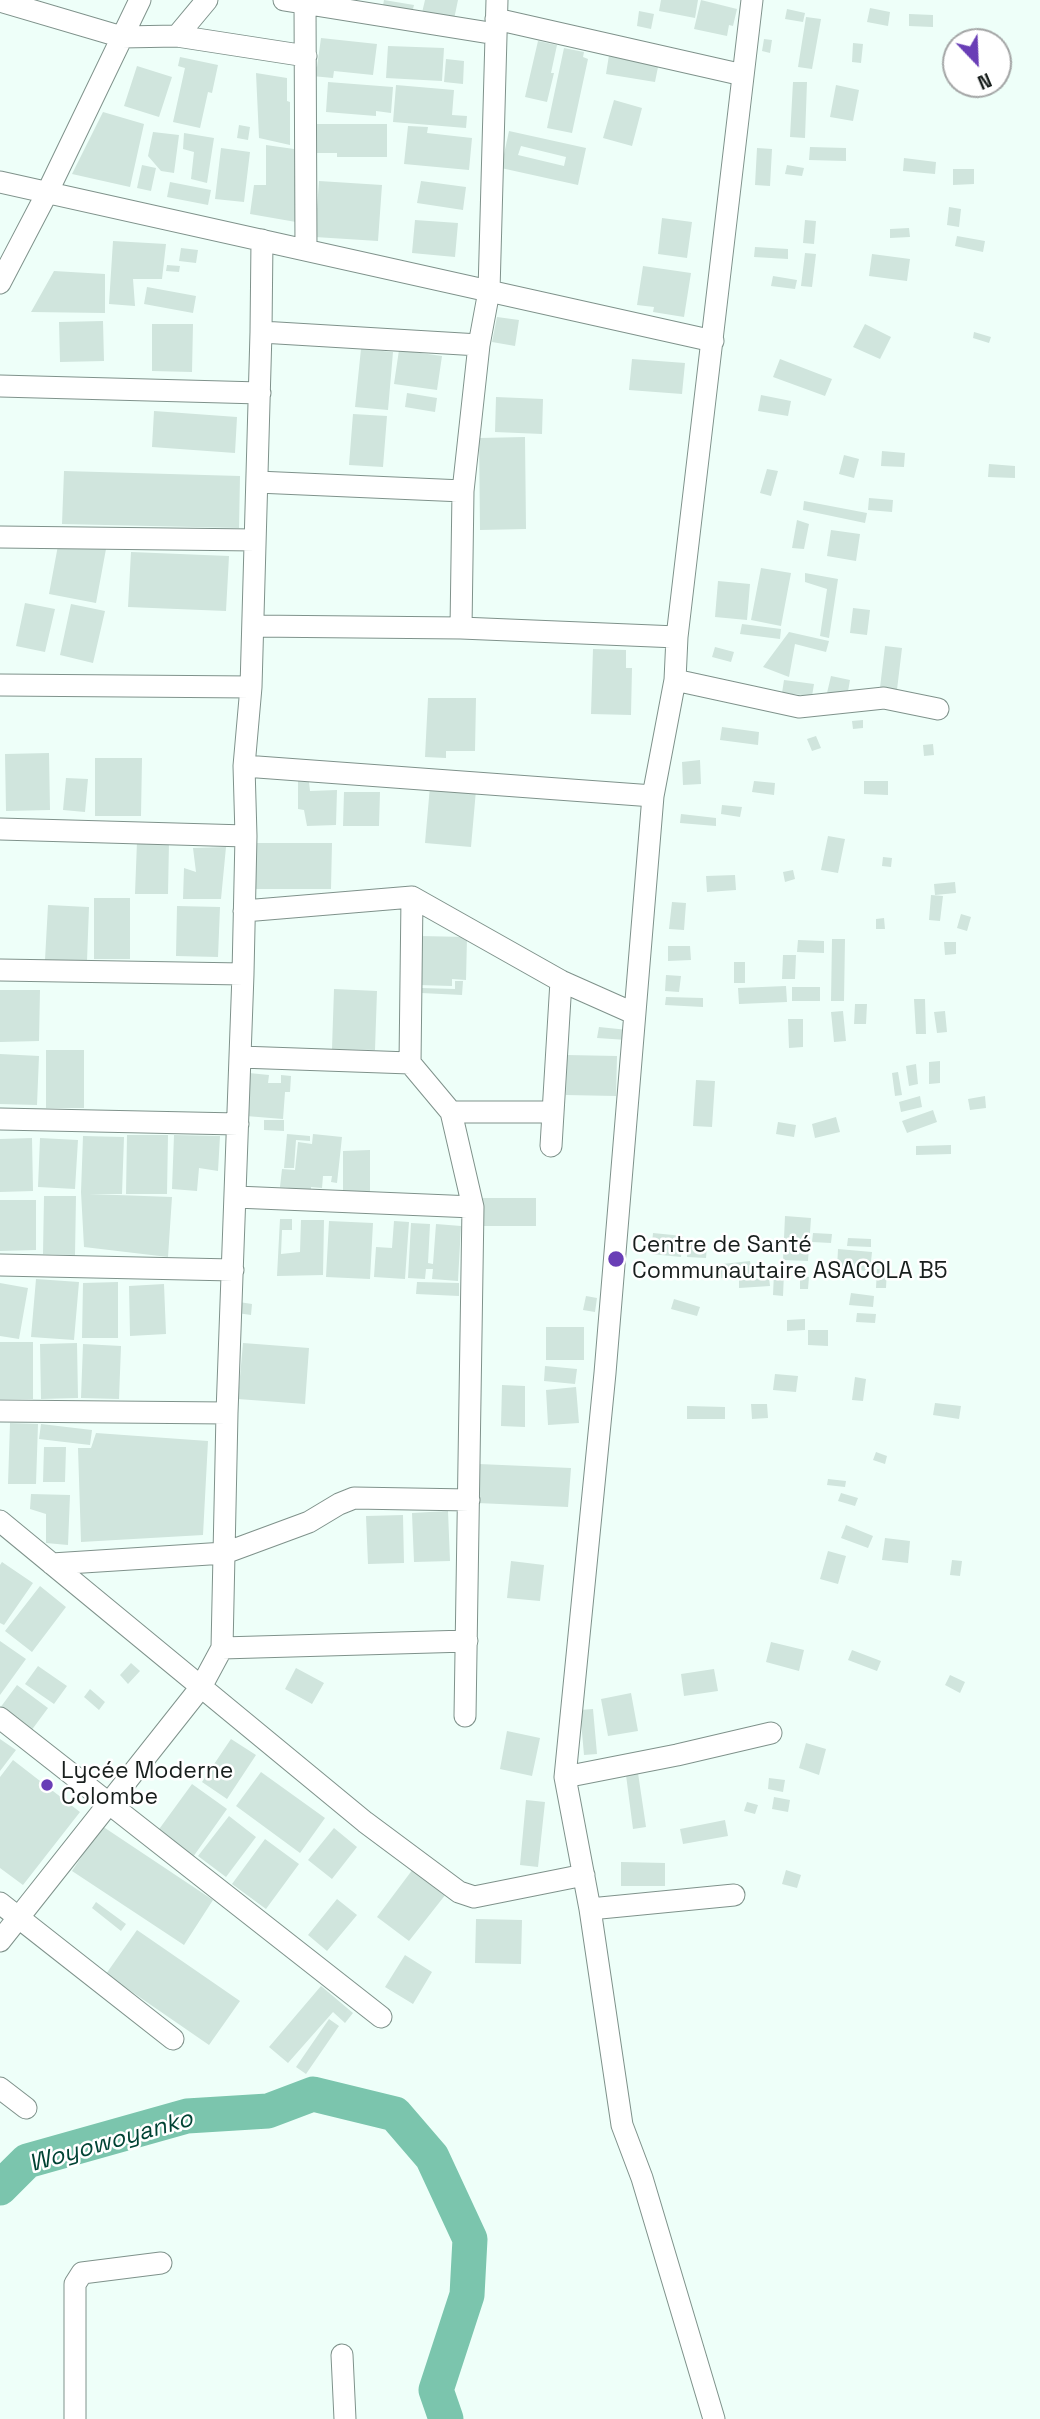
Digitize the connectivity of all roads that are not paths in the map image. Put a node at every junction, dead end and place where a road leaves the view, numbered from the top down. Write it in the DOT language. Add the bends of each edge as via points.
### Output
graph roads {
  1 [pos="140,0"];
  2 [pos="207,0"];
  3 [pos="752,0"];
  4 [pos="2,1"];
  5 [pos="295,2"];
  6 [pos="496,18"];
  7 [pos="177,36"];
  8 [pos="122,37"];
  9 [pos="306,56"];
  10 [pos="743,75"];
  11 [pos="0,182"];
  12 [pos="47,193"];
  13 [pos="262,240"];
  14 [pos="8,250"];
  15 [pos="306,250"];
  16 [pos="0,283"];
  17 [pos="489,291"];
  18 [pos="261,332"];
  19 [pos="713,341"];
  20 [pos="480,345"];
  21 [pos="0,386"];
  22 [pos="260,393"];
  23 [pos="257,482"];
  24 [pos="463,491"];
  25 [pos="0,537"];
  26 [pos="255,540"];
  27 [pos="253,626"];
  28 [pos="461,628"];
  29 [pos="677,637"];
  30 [pos="675,680"];
  31 [pos="0,685"];
  32 [pos="251,687"];
  33 [pos="938,709"];
  34 [pos="244,766"];
  35 [pos="653,796"];
  36 [pos="0,829"];
  37 [pos="246,836"];
  38 [pos="412,897"];
  39 [pos="244,911"];
  40 [pos="0,970"];
  41 [pos="243,974"];
  42 [pos="561,981"];
  43 [pos="633,1013"];
  44 [pos="240,1057"];
  45 [pos="410,1063"];
  46 [pos="451,1112"];
  47 [pos="551,1112"];
  48 [pos="0,1119"];
  49 [pos="238,1124"];
  50 [pos="551,1146"];
  51 [pos="236,1197"];
  52 [pos="473,1207"];
  53 [pos="0,1265"];
  54 [pos="233,1270"];
  55 [pos="0,1411"];
  56 [pos="227,1413"];
  57 [pos="469,1500"];
  58 [pos="0,1521"];
  59 [pos="225,1553"];
  60 [pos="52,1564"];
  61 [pos="467,1641"];
  62 [pos="222,1648"];
  63 [pos="201,1687"];
  64 [pos="465,1716"];
  65 [pos="0,1718"];
  66 [pos="771,1733"];
  67 [pos="565,1777"];
  68 [pos="109,1804"];
  69 [pos="584,1875"];
  70 [pos="734,1895"];
  71 [pos="0,1903"];
  72 [pos="590,1909"];
  73 [pos="19,1918"];
  74 [pos="0,1941"];
  75 [pos="381,2017"];
  76 [pos="173,2039"];
  77 [pos="0,2088"];
  78 [pos="26,2108"];
  79 [pos="161,2263"];
  80 [pos="342,2355"];
  81 [pos="75,2419"];
  82 [pos="345,2419"];
  83 [pos="714,2419"];
  1 -- 8 [label="street"];
  2 -- 7 [label="street"];
  3 -- 10 [label="street"];
  4 -- 8 [label="street"];
  5 -- 6 [label="street"];
  5 -- 9 [label="street"];
  6 -- 10 [label="street"];
  6 -- 17 [label="street"];
  7 -- 8 [label="street"];
  7 -- 9 [label="street"];
  8 -- 12 [label="street"];
  9 -- 15 [label="street"];
  10 -- 19 [label="street"];
  11 -- 12 [label="street"];
  12 -- 13 [label="street"];
  12 -- 14 [label="street"];
  13 -- 15 [label="street"];
  13 -- 18 [label="street"];
  14 -- 16 [label="street"];
  15 -- 17 [label="street"];
  17 -- 19 [label="street"];
  17 -- 20 [label="street"];
  18 -- 20 [label="street"];
  18 -- 22 [label="street"];
  19 -- 29 [label="street"];
  20 -- 24 [label="street"];
  21 -- 22 [label="street"];
  22 -- 23 [label="street"];
  23 -- 24 [label="street"];
  23 -- 26 [label="street"];
  24 -- 28 [label="street"];
  25 -- 26 [label="street"];
  26 -- 27 [label="street"];
  27 -- 28 [label="street"];
  27 -- 32 [label="street"];
  28 -- 29 [label="street"];
  29 -- 30 [label="street"];
  30 -- 33 [label="street" via="799,707 884,698"];
  30 -- 35 [label="street"];
  31 -- 32 [label="street"];
  32 -- 34 [label="street"];
  34 -- 35 [label="street"];
  34 -- 37 [label="street"];
  35 -- 43 [label="street"];
  36 -- 37 [label="street"];
  37 -- 39 [label="street"];
  38 -- 39 [label="street"];
  38 -- 42 [label="street"];
  38 -- 45 [label="street"];
  39 -- 41 [label="street"];
  40 -- 41 [label="street"];
  41 -- 44 [label="street"];
  42 -- 43 [label="street"];
  42 -- 47 [label="street"];
  43 -- 67 [label="street" via="605,1373"];
  44 -- 45 [label="street"];
  44 -- 49 [label="street"];
  45 -- 46 [label="street"];
  46 -- 47 [label="street"];
  46 -- 52 [label="street"];
  47 -- 50 [label="street"];
  48 -- 49 [label="street"];
  49 -- 51 [label="street"];
  51 -- 52 [label="street"];
  51 -- 54 [label="street"];
  52 -- 57 [label="street"];
  53 -- 54 [label="street"];
  54 -- 56 [label="street"];
  55 -- 56 [label="street"];
  56 -- 59 [label="street"];
  57 -- 59 [label="street" via="354,1498 287,1531"];
  57 -- 61 [label="street"];
  58 -- 60 [label="street"];
  59 -- 60 [label="street"];
  59 -- 62 [label="street"];
  60 -- 63 [label="street"];
  61 -- 62 [label="street"];
  61 -- 64 [label="street"];
  62 -- 63 [label="street"];
  63 -- 68 [label="street"];
  63 -- 69 [label="street" via="458,1892 474,1897"];
  65 -- 68 [label="street"];
  66 -- 67 [label="street"];
  67 -- 69 [label="street"];
  68 -- 73 [label="street"];
  68 -- 75 [label="street"];
  69 -- 72 [label="street"];
  70 -- 72 [label="street"];
  71 -- 73 [label="street"];
  72 -- 83 [label="street" via="622,2125"];
  73 -- 74 [label="street"];
  73 -- 76 [label="street"];
  77 -- 78 [label="street"];
  79 -- 81 [label="street" via="82,2273 75,2284"];
  80 -- 82 [label="street"];
}
